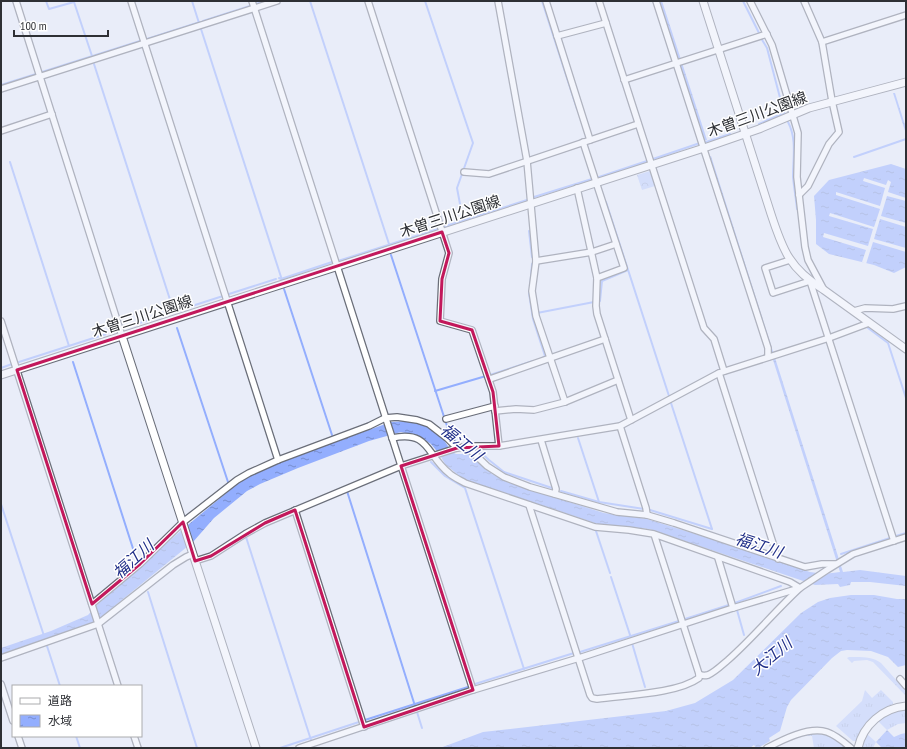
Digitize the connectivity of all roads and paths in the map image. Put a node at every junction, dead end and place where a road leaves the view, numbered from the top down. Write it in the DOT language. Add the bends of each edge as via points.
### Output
graph roads {
  1 [pos="16,1"];
  2 [pos="131,1"];
  3 [pos="252,1"];
  4 [pos="277,1"];
  5 [pos="368,1"];
  6 [pos="498,1"];
  7 [pos="546,1"];
  8 [pos="599,1"];
  9 [pos="656,1"];
  10 [pos="703,1"];
  11 [pos="750,1"];
  12 [pos="804,1"];
  13 [pos="254,8"];
  14 [pos="906,15"];
  15 [pos="606,23"];
  16 [pos="766,34"];
  17 [pos="557,36"];
  18 [pos="822,42"];
  19 [pos="144,44"];
  20 [pos="718,50"];
  21 [pos="679,62"];
  22 [pos="40,76"];
  23 [pos="624,80"];
  24 [pos="906,82"];
  25 [pos="1,89"];
  26 [pos="832,101"];
  27 [pos="52,114"];
  28 [pos="793,114"];
  29 [pos="638,124"];
  30 [pos="1,131"];
  31 [pos="745,134"];
  32 [pos="590,140"];
  33 [pos="583,142"];
  34 [pos="704,148"];
  35 [pos="527,161"];
  36 [pos="652,165"];
  37 [pos="464,172"];
  38 [pos="596,183"];
  39 [pos="578,188"];
  40 [pos="799,195"];
  41 [pos="531,204"];
  42 [pos="442,232"];
  43 [pos="616,244"];
  44 [pos="592,252"];
  45 [pos="790,260"];
  46 [pos="536,261"];
  47 [pos="337,266"];
  48 [pos="598,278"];
  49 [pos="810,281"];
  50 [pos="824,290"];
  51 [pos="228,302"];
  52 [pos="906,306"];
  53 [pos="854,312"];
  54 [pos="1,321"];
  55 [pos="869,323"];
  56 [pos="122,336"];
  57 [pos="605,338"];
  58 [pos="828,338"];
  59 [pos="906,349"];
  60 [pos="771,356"];
  61 [pos="549,357"];
  62 [pos="17,370"];
  63 [pos="722,372"];
  64 [pos="1,375"];
  65 [pos="490,379"];
  66 [pos="618,380"];
  67 [pos="565,402"];
  68 [pos="495,409"];
  69 [pos="386,419"];
  70 [pos="446,419"];
  71 [pos="631,420"];
  72 [pos="620,426"];
  73 [pos="392,437"];
  74 [pos="541,440"];
  75 [pos="466,446"];
  76 [pos="499,446"];
  77 [pos="456,448"];
  78 [pos="434,455"];
  79 [pos="278,460"];
  80 [pos="401,466"];
  81 [pos="555,494"];
  82 [pos="529,505"];
  83 [pos="295,510"];
  84 [pos="647,515"];
  85 [pos="183,523"];
  86 [pos="654,534"];
  87 [pos="906,537"];
  88 [pos="894,541"];
  89 [pos="194,558"];
  90 [pos="718,558"];
  91 [pos="778,559"];
  92 [pos="836,564"];
  93 [pos="803,587"];
  94 [pos="92,605"];
  95 [pos="733,605"];
  96 [pos="98,622"];
  97 [pos="683,624"];
  98 [pos="1,658"];
  99 [pos="579,658"];
  100 [pos="699,674"];
  101 [pos="903,678"];
  102 [pos="906,682"];
  103 [pos="1,684"];
  104 [pos="118,685"];
  105 [pos="906,686"];
  106 [pos="474,690"];
  107 [pos="906,706"];
  108 [pos="12,718"];
  109 [pos="364,727"];
  110 [pos="18,737"];
  111 [pos="134,737"];
  112 [pos="22,748"];
  113 [pos="138,748"];
  114 [pos="256,748"];
  115 [pos="299,748"];
  116 [pos="767,748"];
  117 [pos="851,748"];
  118 [pos="858,748"];
  1 -- 22 [label="street"];
  2 -- 19 [label="street"];
  3 -- 13 [label="street"];
  4 -- 13 [label="street"];
  5 -- 42 [label="street"];
  6 -- 35 [label="street"];
  7 -- 17 [label="street"];
  8 -- 15 [label="street"];
  9 -- 21 [label="street"];
  10 -- 20 [label="main road"];
  11 -- 16 [label="street"];
  12 -- 18 [label="street"];
  13 -- 19 [label="street"];
  13 -- 47 [label="street"];
  14 -- 18 [label="street"];
  15 -- 17 [label="street"];
  15 -- 23 [label="street"];
  16 -- 20 [label="street"];
  16 -- 28 [label="street" via="774,51"];
  17 -- 32 [label="street"];
  18 -- 26 [label="street"];
  19 -- 22 [label="street"];
  19 -- 51 [label="street"];
  20 -- 21 [label="street"];
  20 -- 31 [label="main road"];
  21 -- 23 [label="street"];
  21 -- 34 [label="street"];
  22 -- 25 [label="street"];
  22 -- 27 [label="street"];
  23 -- 29 [label="street"];
  24 -- 26 [label="main road, 木曽三川公園線"];
  26 -- 28 [label="main road, 木曽三川公園線"];
  26 -- 40 [label="street" via="839,132 829,144 808,186"];
  27 -- 30 [label="street"];
  27 -- 56 [label="street"];
  28 -- 31 [label="main road, 木曽三川公園線"];
  28 -- 40 [label="street" via="798,133"];
  29 -- 32 [label="street"];
  29 -- 36 [label="street"];
  31 -- 34 [label="main road, 木曽三川公園線"];
  31 -- 45 [label="main road" via="778,237"];
  32 -- 33 [label="street"];
  33 -- 35 [label="street"];
  33 -- 38 [label="street"];
  34 -- 36 [label="main road, 木曽三川公園線"];
  34 -- 60 [label="street"];
  35 -- 37 [label="street" via="489,174"];
  35 -- 41 [label="street"];
  36 -- 38 [label="main road, 木曽三川公園線"];
  36 -- 63 [label="street" via="704,328 714,339"];
  38 -- 39 [label="main road, 木曽三川公園線"];
  38 -- 43 [label="street"];
  39 -- 41 [label="main road, 木曽三川公園線"];
  39 -- 44 [label="street"];
  40 -- 50 [label="street" via="808,260"];
  41 -- 42 [label="main road, 木曽三川公園線"];
  41 -- 46 [label="street"];
  42 -- 47 [label="main road, 木曽三川公園線"];
  42 -- 65 [label="street" via="449,253 442,279 440,321 472,330"];
  43 -- 44 [label="street"];
  43 -- 48 [label="street" via="624,268"];
  44 -- 46 [label="street"];
  44 -- 48 [label="street"];
  45 -- 49 [label="main road"];
  45 -- 49 [label="street" via="765,268 773,293"];
  46 -- 61 [label="street" via="532,291 536,316"];
  47 -- 51 [label="main road, 木曽三川公園線"];
  47 -- 69 [label="street"];
  48 -- 57 [label="street" via="596,306"];
  49 -- 50 [label="main road"];
  49 -- 58 [label="street"];
  50 -- 53 [label="main road"];
  51 -- 56 [label="main road, 木曽三川公園線"];
  51 -- 79 [label="street"];
  52 -- 53 [label="street" via="893,309 865,308"];
  53 -- 55 [label="main road"];
  54 -- 62 [label="street"];
  55 -- 58 [label="street"];
  55 -- 59 [label="main road"];
  56 -- 62 [label="main road, 木曽三川公園線"];
  56 -- 85 [label="main road"];
  57 -- 61 [label="street"];
  57 -- 66 [label="street"];
  58 -- 60 [label="street"];
  58 -- 88 [label="street"];
  60 -- 63 [label="street"];
  61 -- 65 [label="street"];
  61 -- 67 [label="street"];
  62 -- 64 [label="main road, 木曽三川公園線"];
  62 -- 94 [label="street"];
  63 -- 71 [label="street"];
  63 -- 91 [label="street"];
  65 -- 68 [label="street"];
  66 -- 67 [label="street"];
  66 -- 71 [label="street"];
  67 -- 68 [label="street" via="534,410"];
  68 -- 70 [label="street"];
  68 -- 76 [label="street"];
  69 -- 73 [label="street"];
  69 -- 77 [label="street" via="406,418 429,424"];
  69 -- 79 [label="street"];
  71 -- 72 [label="street"];
  72 -- 74 [label="street"];
  72 -- 84 [label="street"];
  73 -- 78 [label="street" via="414,437 428,446"];
  73 -- 80 [label="street"];
  74 -- 76 [label="street"];
  74 -- 81 [label="street" via="556,489"];
  75 -- 76 [label="street"];
  75 -- 77 [label="street"];
  75 -- 81 [label="street" via="487,466 504,477"];
  77 -- 78 [label="street"];
  78 -- 80 [label="street"];
  78 -- 82 [label="street" via="449,474 465,483"];
  79 -- 85 [label="street" via="237,480"];
  80 -- 83 [label="street"];
  80 -- 106 [label="street"];
  81 -- 84 [label="street" via="617,512"];
  82 -- 86 [label="street" via="595,527"];
  82 -- 99 [label="street"];
  83 -- 89 [label="street" via="259,526 211,556"];
  83 -- 109 [label="street"];
  84 -- 91 [label="street"];
  85 -- 89 [label="main road"];
  85 -- 94 [label="street"];
  86 -- 90 [label="street"];
  86 -- 97 [label="street"];
  87 -- 88 [label="street"];
  88 -- 92 [label="street" via="853,554"];
  89 -- 96 [label="street" via="186,557 173,565"];
  89 -- 114 [label="main road"];
  90 -- 93 [label="street"];
  90 -- 95 [label="street"];
  91 -- 92 [label="street" via="805,567"];
  92 -- 93 [label="street"];
  93 -- 95 [label="street"];
  93 -- 100 [label="street" via="720,667 708,675"];
  94 -- 96 [label="street"];
  95 -- 97 [label="street"];
  96 -- 98 [label="street"];
  96 -- 104 [label="street"];
  97 -- 99 [label="street"];
  97 -- 100 [label="street"];
  99 -- 100 [label="street" via="590,695 597,699 676,687 694,682 699,678"];
  99 -- 106 [label="street"];
  101 -- 102 [label="street"];
  101 -- 105 [label="street"];
  103 -- 108 [label="street"];
  106 -- 109 [label="street"];
  107 -- 118 [label="main road" via="892,709 872,722 862,735"];
  109 -- 115 [label="street"];
  110 -- 112 [label="street"];
  111 -- 113 [label="street"];
  116 -- 117 [label="street" via="805,732 827,732"];
}
